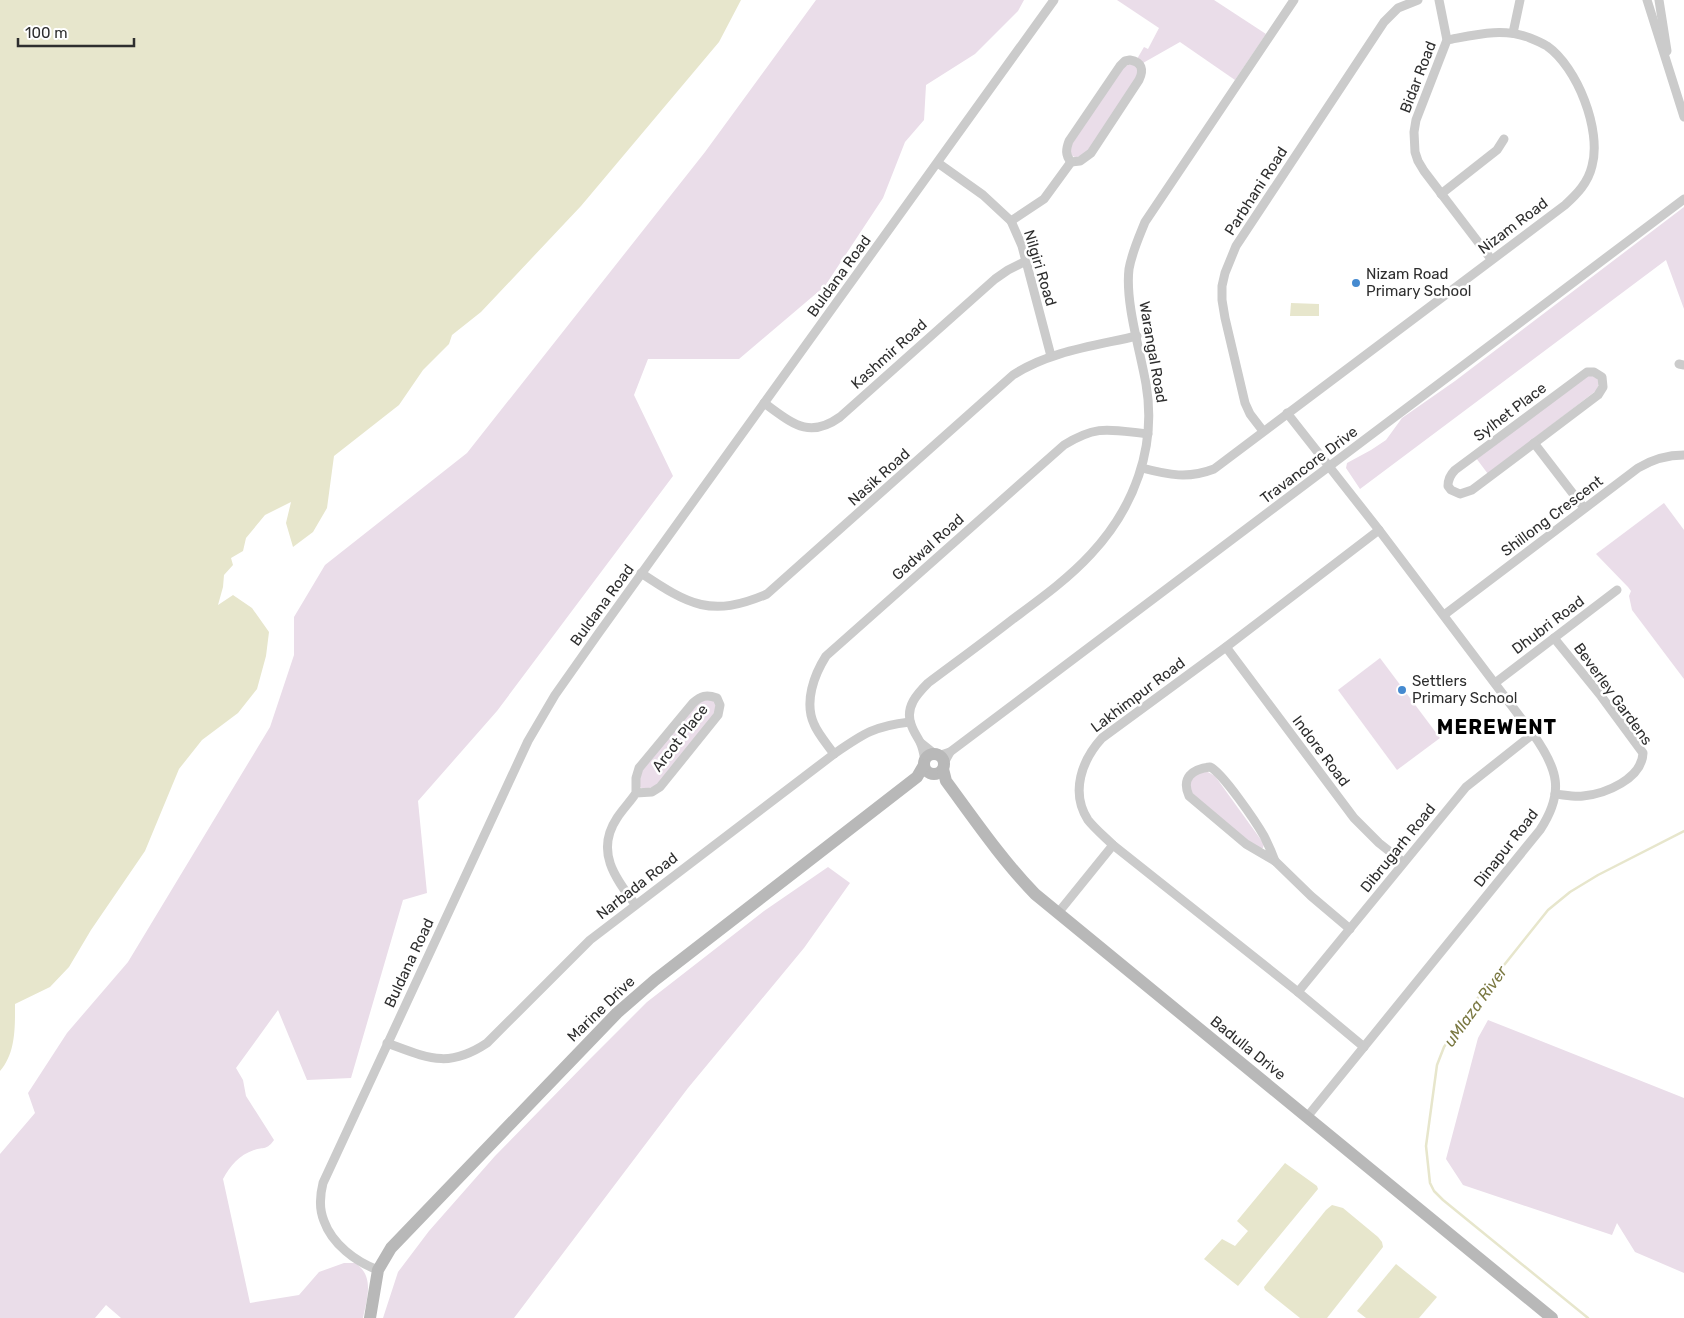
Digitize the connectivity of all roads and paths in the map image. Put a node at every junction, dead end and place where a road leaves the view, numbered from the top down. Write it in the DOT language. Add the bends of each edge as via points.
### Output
graph roads {
  1 [pos="1054,0"];
  2 [pos="1294,0"];
  3 [pos="1418,0"];
  4 [pos="1439,0"];
  5 [pos="1520,0"];
  6 [pos="1647,0"];
  7 [pos="1659,0"];
  8 [pos="1513,33"];
  9 [pos="1447,40"];
  10 [pos="1670,71"];
  11 [pos="1684,117"];
  12 [pos="1504,139"];
  13 [pos="1071,162"];
  14 [pos="938,163"];
  15 [pos="1441,194"];
  16 [pos="1684,199"];
  17 [pos="1011,221"];
  18 [pos="1491,260"];
  19 [pos="1026,261"];
  20 [pos="1137,336"];
  21 [pos="1051,356"];
  22 [pos="764,403"];
  23 [pos="1287,413"];
  24 [pos="1263,432"];
  25 [pos="1148,434"];
  26 [pos="1534,443"];
  27 [pos="1684,455"];
  28 [pos="1330,467"];
  29 [pos="1142,468"];
  30 [pos="1584,508"];
  31 [pos="1379,530"];
  32 [pos="642,573"];
  33 [pos="1617,590"];
  34 [pos="1444,615"];
  35 [pos="1554,638"];
  36 [pos="1226,647"];
  37 [pos="1495,683"];
  38 [pos="910,722"];
  39 [pos="1533,734"];
  40 [pos="834,754"];
  41 [pos="937,765"];
  42 [pos="636,794"];
  43 [pos="1555,794"];
  44 [pos="1113,845"];
  45 [pos="1276,861"];
  46 [pos="1404,862"];
  47 [pos="635,904"];
  48 [pos="1058,913"];
  49 [pos="1350,929"];
  50 [pos="1298,992"];
  51 [pos="387,1043"];
  52 [pos="1364,1047"];
  53 [pos="1307,1117"];
  54 [pos="378,1270"];
  55 [pos="370,1318"];
  56 [pos="1552,1318"];
  1 -- 14 [label="street, Buldana Road"];
  2 -- 20 [label="street, Warangal Road" via="1138,238 1132,254 1128,286"];
  3 -- 24 [label="street, Parbhani Road" via="1398,8 1384,22 1228,260 1222,286 1225,318 1245,403"];
  4 -- 9 [label="street, Bidar Road"];
  5 -- 8 [label="street"];
  6 -- 10 [label="street"];
  7 -- 10 [label="street"];
  8 -- 9 [label="street, Nizam Road"];
  8 -- 18 [label="street, Nizam Road" via="1547,46 1575,80 1594,133 1593,165 1577,194"];
  9 -- 15 [label="street, Bidar Road" via="1416,120 1413,144 1418,161"];
  10 -- 11 [label="street"];
  12 -- 15 [label="street" via="1498,150"];
  13 -- 13 [label="street" via="1080,161 1091,153 1139,80 1141,66 1136,61 1125,61 1120,66 1067,146 1067,158"];
  13 -- 17 [label="street" via="1044,199"];
  14 -- 17 [label="street, Nilgiri Road" via="983,195"];
  14 -- 22 [label="street, Buldana Road"];
  15 -- 18 [label="street, Bidar Road"];
  16 -- 28 [label="street, Travancore Drive"];
  17 -- 19 [label="street, Nilgiri Road"];
  18 -- 23 [label="street, Nizam Road"];
  19 -- 21 [label="street, Nilgiri Road"];
  19 -- 22 [label="street, Kashmir Road" via="995,279 829,424 819,428 801,427"];
  20 -- 21 [label="street, Nasik Road"];
  20 -- 25 [label="street, Warangal Road" via="1149,399"];
  21 -- 32 [label="street, Nasik Road" via="1003,383 767,594 734,606 701,605 681,598"];
  22 -- 32 [label="street, Buldana Road"];
  23 -- 24 [label="street, Nizam Road"];
  23 -- 28 [label="street, Dinapur Road"];
  24 -- 29 [label="street, Nizam Road" via="1214,469 1200,474 1174,475"];
  25 -- 29 [label="street, Warangal Road"];
  25 -- 40 [label="street, Gadwal Road" via="1097,430 1064,445 826,656 814,680 810,706 813,723"];
  26 -- 26 [label="street, Sylhet Place" via="1601,392 1602,377 1594,372 1584,374 1455,470 1450,475 1448,486 1460,494 1472,490"];
  26 -- 30 [label="street"];
  27 -- 30 [label="street, Shillong Crescent" via="1651,460"];
  28 -- 31 [label="street, Dinapur Road"];
  28 -- 41 [label="street, Travancore Drive"];
  29 -- 38 [label="street, Warangal Road" via="1124,510 1096,549 1051,590 928,683 913,700"];
  30 -- 34 [label="street, Shillong Crescent"];
  31 -- 34 [label="street, Dinapur Road"];
  31 -- 36 [label="street, Lakhimpur Road"];
  32 -- 51 [label="street, Buldana Road" via="554,695 528,741"];
  33 -- 35 [label="street, Dhubri Road"];
  34 -- 37 [label="street, Dinapur Road"];
  35 -- 37 [label="street, Dhubri Road"];
  35 -- 43 [label="street, Beverley Gardens" via="1642,753 1641,763 1634,774 1616,785 1584,796"];
  36 -- 44 [label="street, Lakhimpur Road" via="1102,738 1087,758 1082,770 1080,798 1088,819"];
  36 -- 46 [label="street, Indore Road" via="1354,818"];
  37 -- 39 [label="street, Dinapur Road"];
  38 -- 40 [label="street, Narbada Road" via="880,726"];
  38 -- 41 [label="street"];
  39 -- 43 [label="street, Dinapur Road" via="1548,755 1556,781"];
  39 -- 46 [label="street, Dibrugarh Road" via="1466,787"];
  40 -- 47 [label="street, Narbada Road"];
  41 -- 48 [label="street, Badulla Drive" via="1019,878"];
  41 -- 54 [label="street, Marine Drive" via="655,980 617,1013 404,1233"];
  42 -- 42 [label="street, Arcot Place" via="652,792 660,787 718,715 720,705 716,698 702,696 693,703 639,768"];
  42 -- 47 [label="street" via="616,818 608,851 612,870"];
  43 -- 52 [label="street, Dinapur Road" via="1549,817 1540,830"];
  44 -- 48 [label="street"];
  44 -- 50 [label="street, Lakhimpur Road"];
  45 -- 45 [label="street" via="1246,844 1189,796 1185,784 1193,771 1210,767 1219,773 1264,836"];
  45 -- 49 [label="street"];
  46 -- 49 [label="street, Dibrugarh Road"];
  47 -- 51 [label="street, Narbada Road" via="590,940 487,1043 474,1052 442,1060"];
  48 -- 53 [label="street, Badulla Drive"];
  49 -- 50 [label="street, Dibrugarh Road"];
  50 -- 52 [label="street, Lakhimpur Road"];
  51 -- 54 [label="street, Buldana Road" via="326,1174 321,1193 321,1207 329,1231 346,1250"];
  52 -- 53 [label="street, Dinapur Road"];
  53 -- 56 [label="street, Badulla Drive"];
  54 -- 55 [label="street, Marine Drive"];
}
